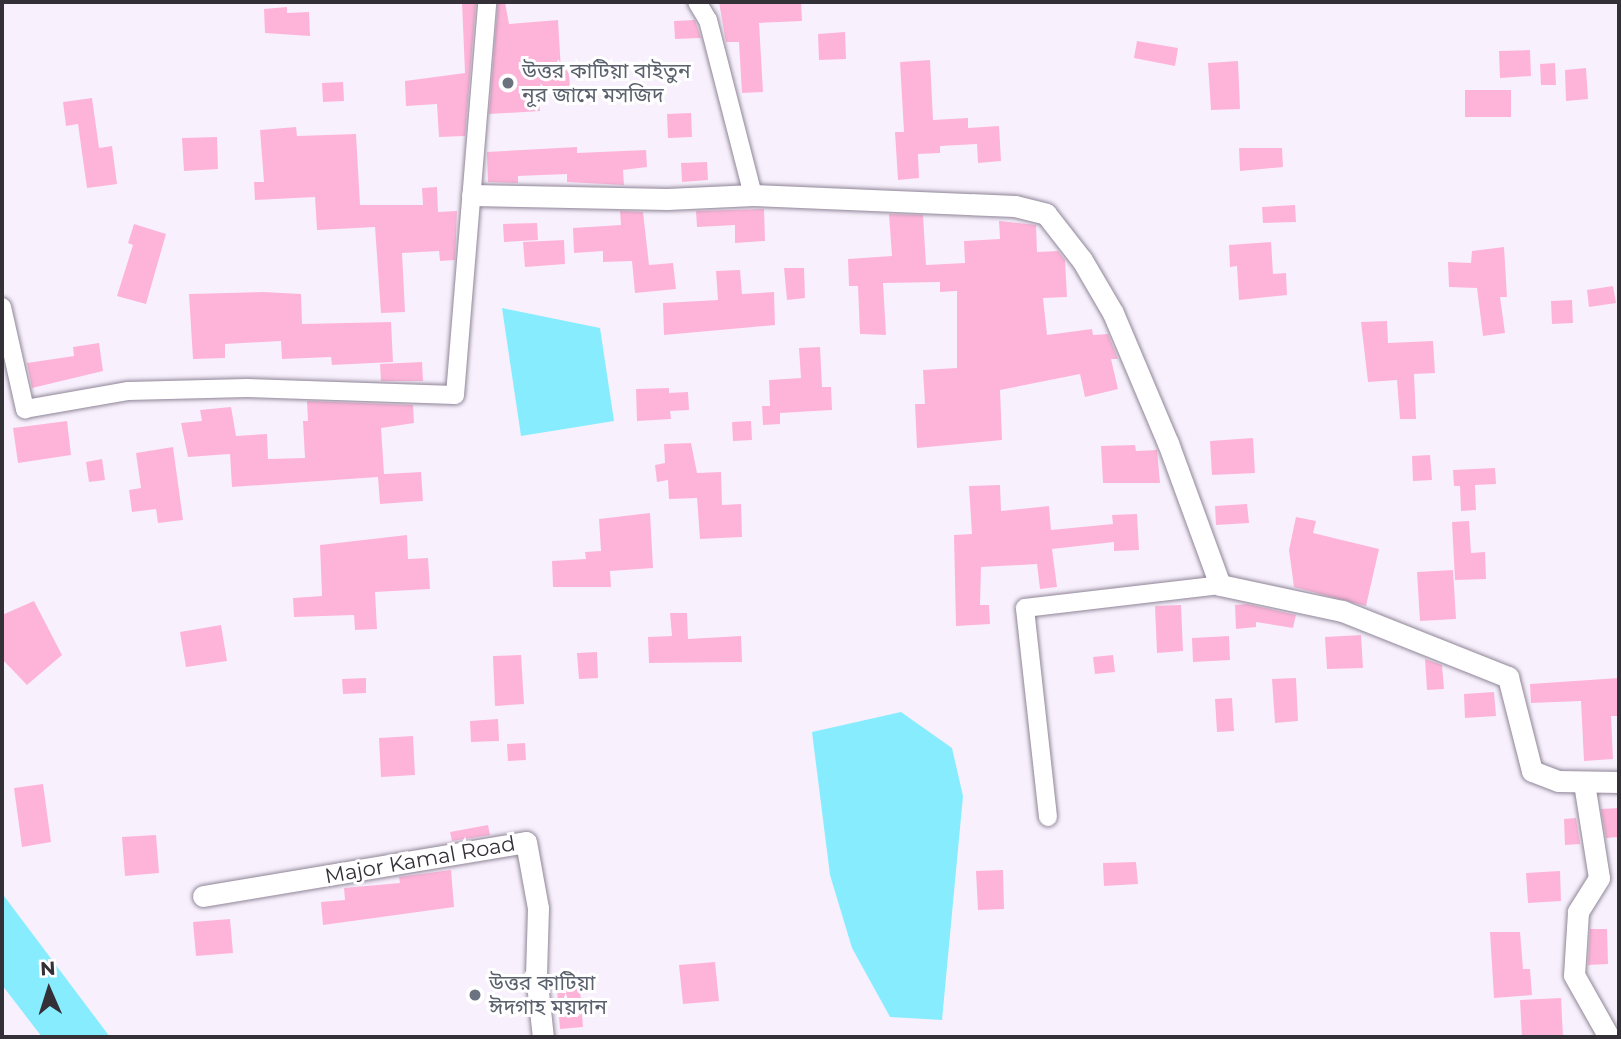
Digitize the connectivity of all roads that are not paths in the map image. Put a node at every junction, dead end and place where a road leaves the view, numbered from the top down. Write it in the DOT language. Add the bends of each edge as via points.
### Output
graph roads {
  1 [pos="487,2"];
  2 [pos="697,2"];
  3 [pos="472,195"];
  4 [pos="753,195"];
  5 [pos="2,307"];
  6 [pos="1220,585"];
  7 [pos="1619,782"];
  8 [pos="1584,783"];
  9 [pos="1048,817"];
  10 [pos="203,897"];
  11 [pos="543,1037"];
  12 [pos="1609,1037"];
  1 -- 3 [label="street"];
  2 -- 4 [label="street" via="708,20"];
  3 -- 4 [label="street"];
  3 -- 5 [label="street" via="455,395 247,388 128,391 25,409"];
  4 -- 6 [label="street" via="1014,206 1046,214 1082,260 1113,313 1168,443"];
  6 -- 8 [label="street" via="1342,611 1508,677 1532,771 1558,781"];
  6 -- 9 [label="street" via="1025,608"];
  7 -- 8 [label="street"];
  8 -- 12 [label="street" via="1599,878 1578,912 1574,975"];
  10 -- 11 [label="street, Major Kamal Road" via="526,842 538,908 537,974"];
}
